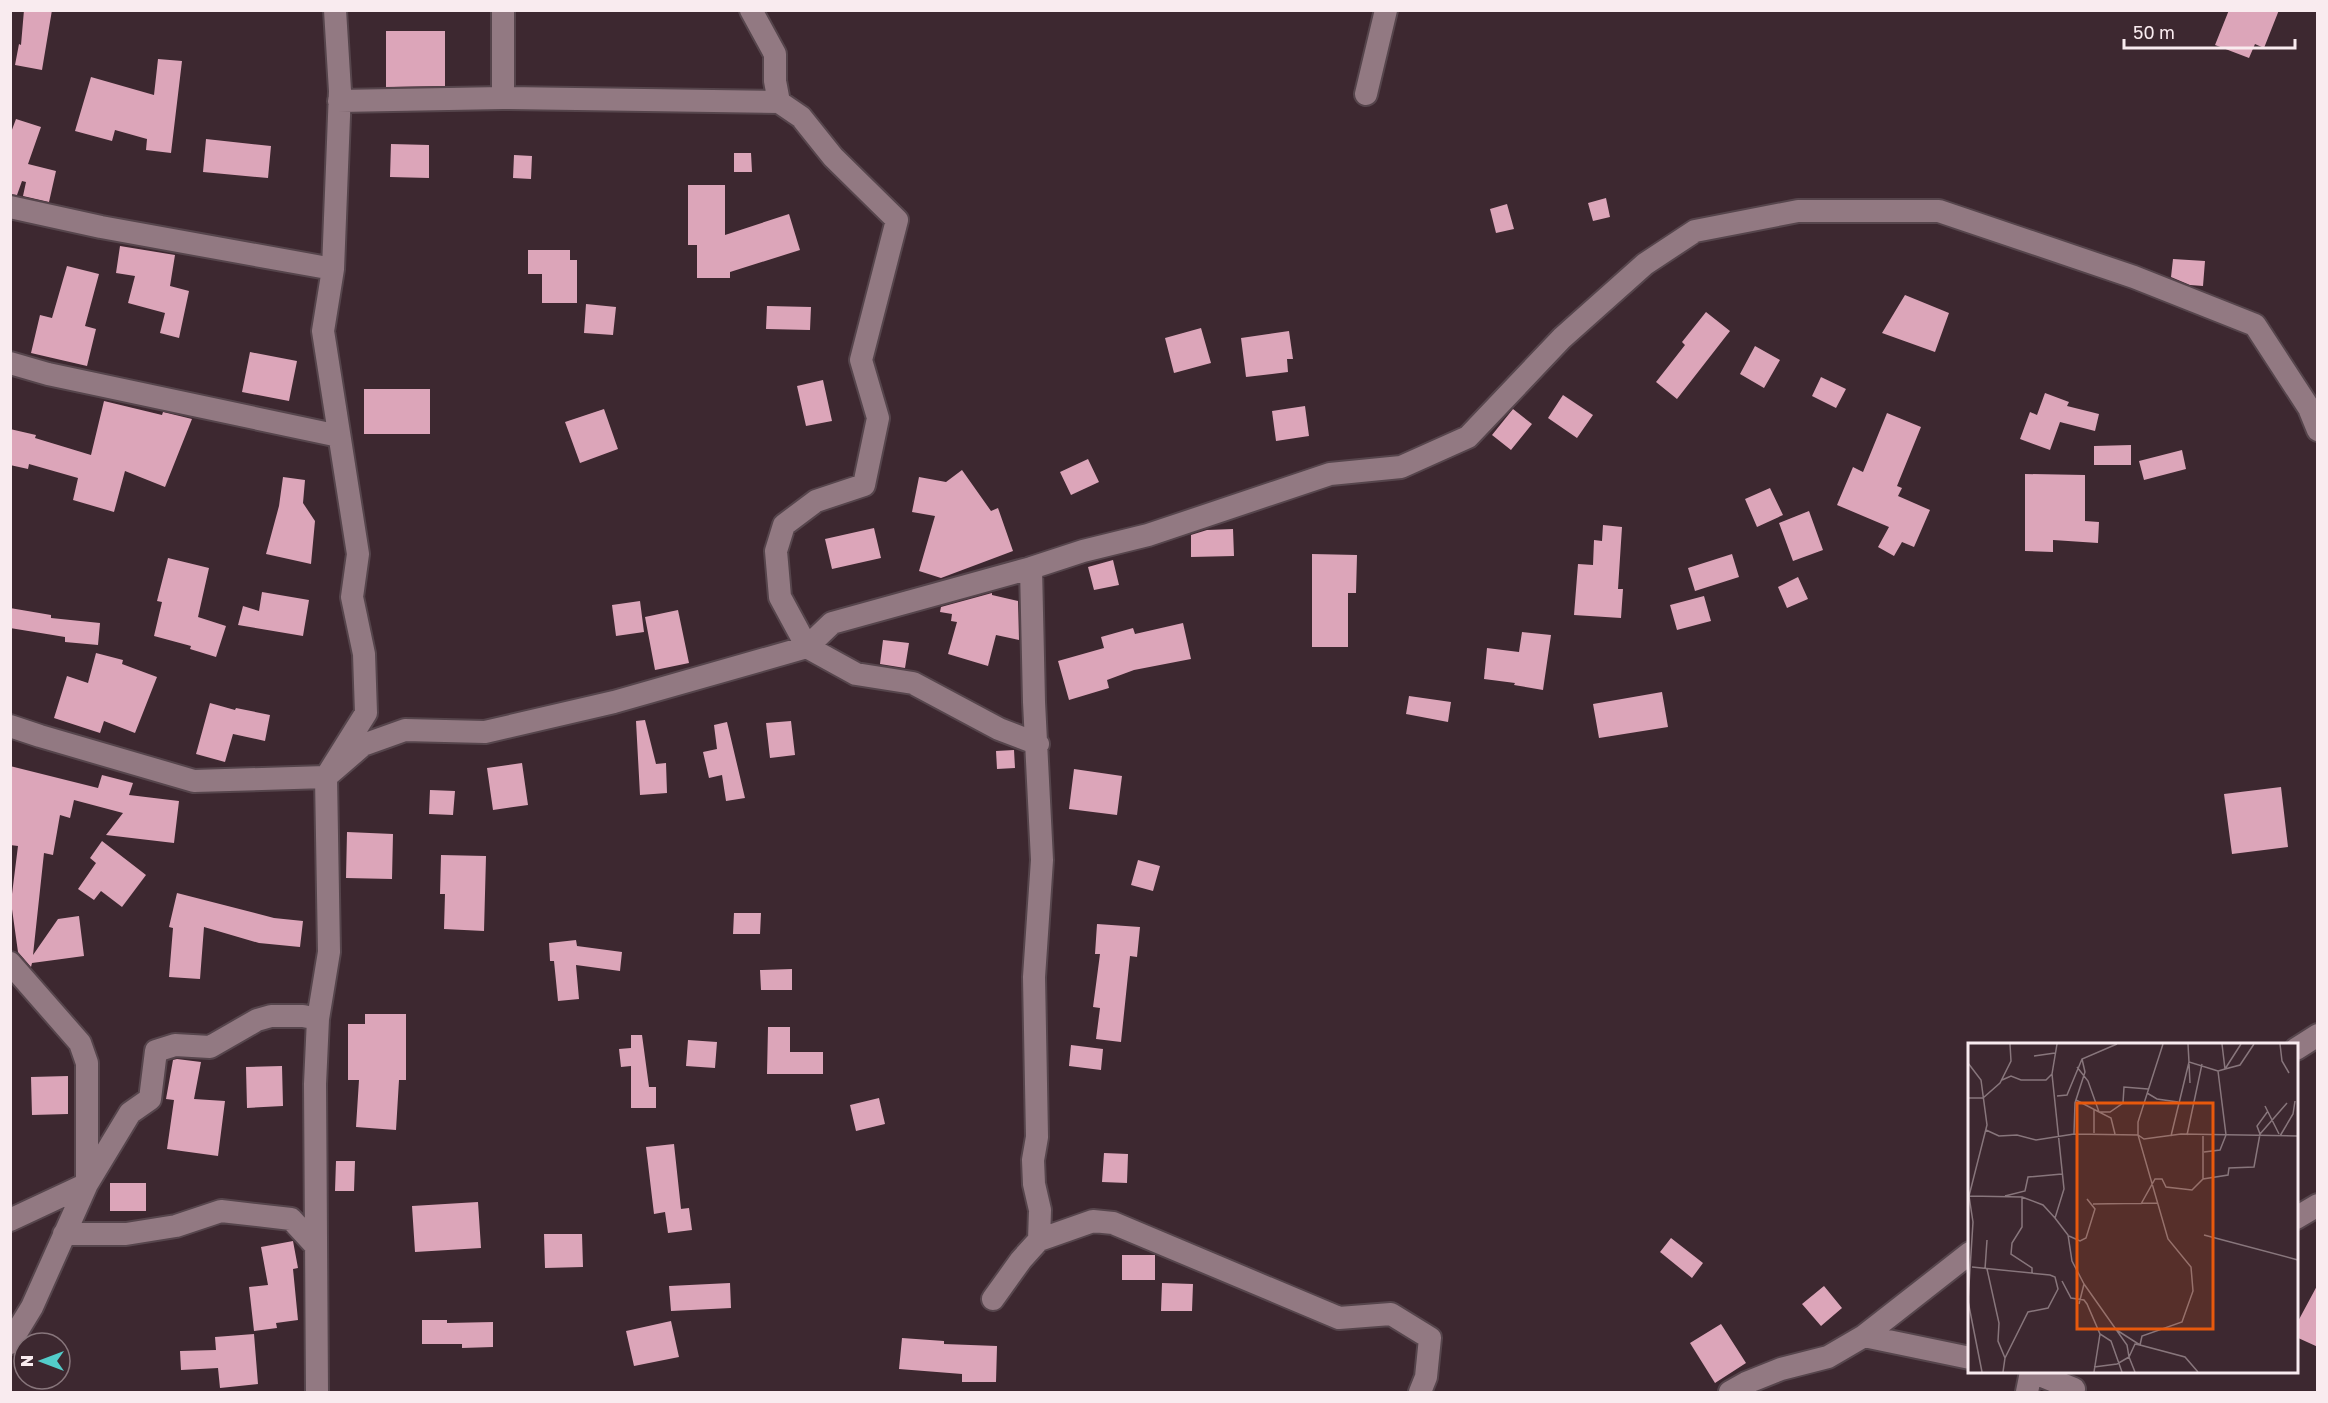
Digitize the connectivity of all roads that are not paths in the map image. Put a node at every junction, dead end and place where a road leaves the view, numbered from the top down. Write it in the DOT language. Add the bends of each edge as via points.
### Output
graph roads {
  1 [pos="335,10"];
  2 [pos="503,10"];
  3 [pos="751,10"];
  4 [pos="1386,10"];
  5 [pos="1366,94"];
  6 [pos="503,98"];
  7 [pos="339,101"];
  8 [pos="779,102"];
  9 [pos="10,207"];
  10 [pos="333,268"];
  11 [pos="10,363"];
  12 [pos="2318,430"];
  13 [pos="339,436"];
  14 [pos="1031,568"];
  15 [pos="807,647"];
  16 [pos="10,726"];
  17 [pos="1038,744"];
  18 [pos="326,777"];
  19 [pos="10,963"];
  20 [pos="318,1019"];
  21 [pos="2318,1035"];
  22 [pos="2298,1048"];
  23 [pos="87,1184"];
  24 [pos="2318,1205"];
  25 [pos="2298,1217"];
  26 [pos="10,1220"];
  27 [pos="63,1234"];
  28 [pos="1039,1239"];
  29 [pos="315,1245"];
  30 [pos="1968,1255"];
  31 [pos="993,1299"];
  32 [pos="1864,1336"];
  33 [pos="10,1343"];
  34 [pos="1968,1358"];
  35 [pos="2031,1373"];
  36 [pos="2036,1373"];
  37 [pos="2074,1389"];
  38 [pos="317,1392"];
  39 [pos="1420,1392"];
  40 [pos="1730,1392"];
  41 [pos="2027,1392"];
  1 -- 7 [label="street"];
  2 -- 6 [label="street"];
  3 -- 8 [label="street" via="775,54"];
  4 -- 5 [label="street"];
  6 -- 7 [label="street"];
  6 -- 8 [label="street"];
  7 -- 10 [label="street"];
  8 -- 15 [label="street" via="801,117 833,157 897,220 861,360 878,418 864,485 816,501 784,525 776,551 780,597"];
  9 -- 10 [label="street"];
  10 -- 13 [label="street" via="323,331"];
  11 -- 13 [label="street"];
  12 -- 14 [label="street" via="2309,408 2255,325 2134,277 1939,211 1798,211 1695,231 1645,264 1562,338 1468,436 1401,467 1330,474 1148,535"];
  13 -- 18 [label="street" via="358,554 352,597 364,654 366,713"];
  14 -- 15 [label="street" via="832,623"];
  14 -- 17 [label="street"];
  15 -- 17 [label="street" via="856,674 913,683 999,729"];
  15 -- 18 [label="street" via="614,702 485,732 405,730 363,745"];
  16 -- 18 [label="street" via="194,781"];
  17 -- 28 [label="street" via="1042,860 1034,977 1037,1137 1033,1160 1040,1210"];
  18 -- 20 [label="street" via="329,952"];
  19 -- 23 [label="street" via="80,1043 87,1063"];
  20 -- 23 [label="street" via="271,1016 210,1047 175,1045 156,1051 150,1099 129,1113"];
  20 -- 29 [label="street"];
  21 -- 22 [label="street"];
  23 -- 26 [label="street"];
  23 -- 27 [label="street"];
  24 -- 25 [label="street"];
  27 -- 29 [label="street" via="126,1234 176,1226 221,1211 291,1219"];
  27 -- 33 [label="street" via="32,1307"];
  28 -- 31 [label="street"];
  28 -- 39 [label="street" via="1092,1221 1113,1223 1339,1318 1391,1314 1430,1338 1426,1377"];
  29 -- 38 [label="street"];
  30 -- 32 [label="street"];
  32 -- 34 [label="street"];
  32 -- 40 [label="street" via="1828,1357 1781,1369"];
  35 -- 41 [label="street"];
  36 -- 37 [label="street"];
}
